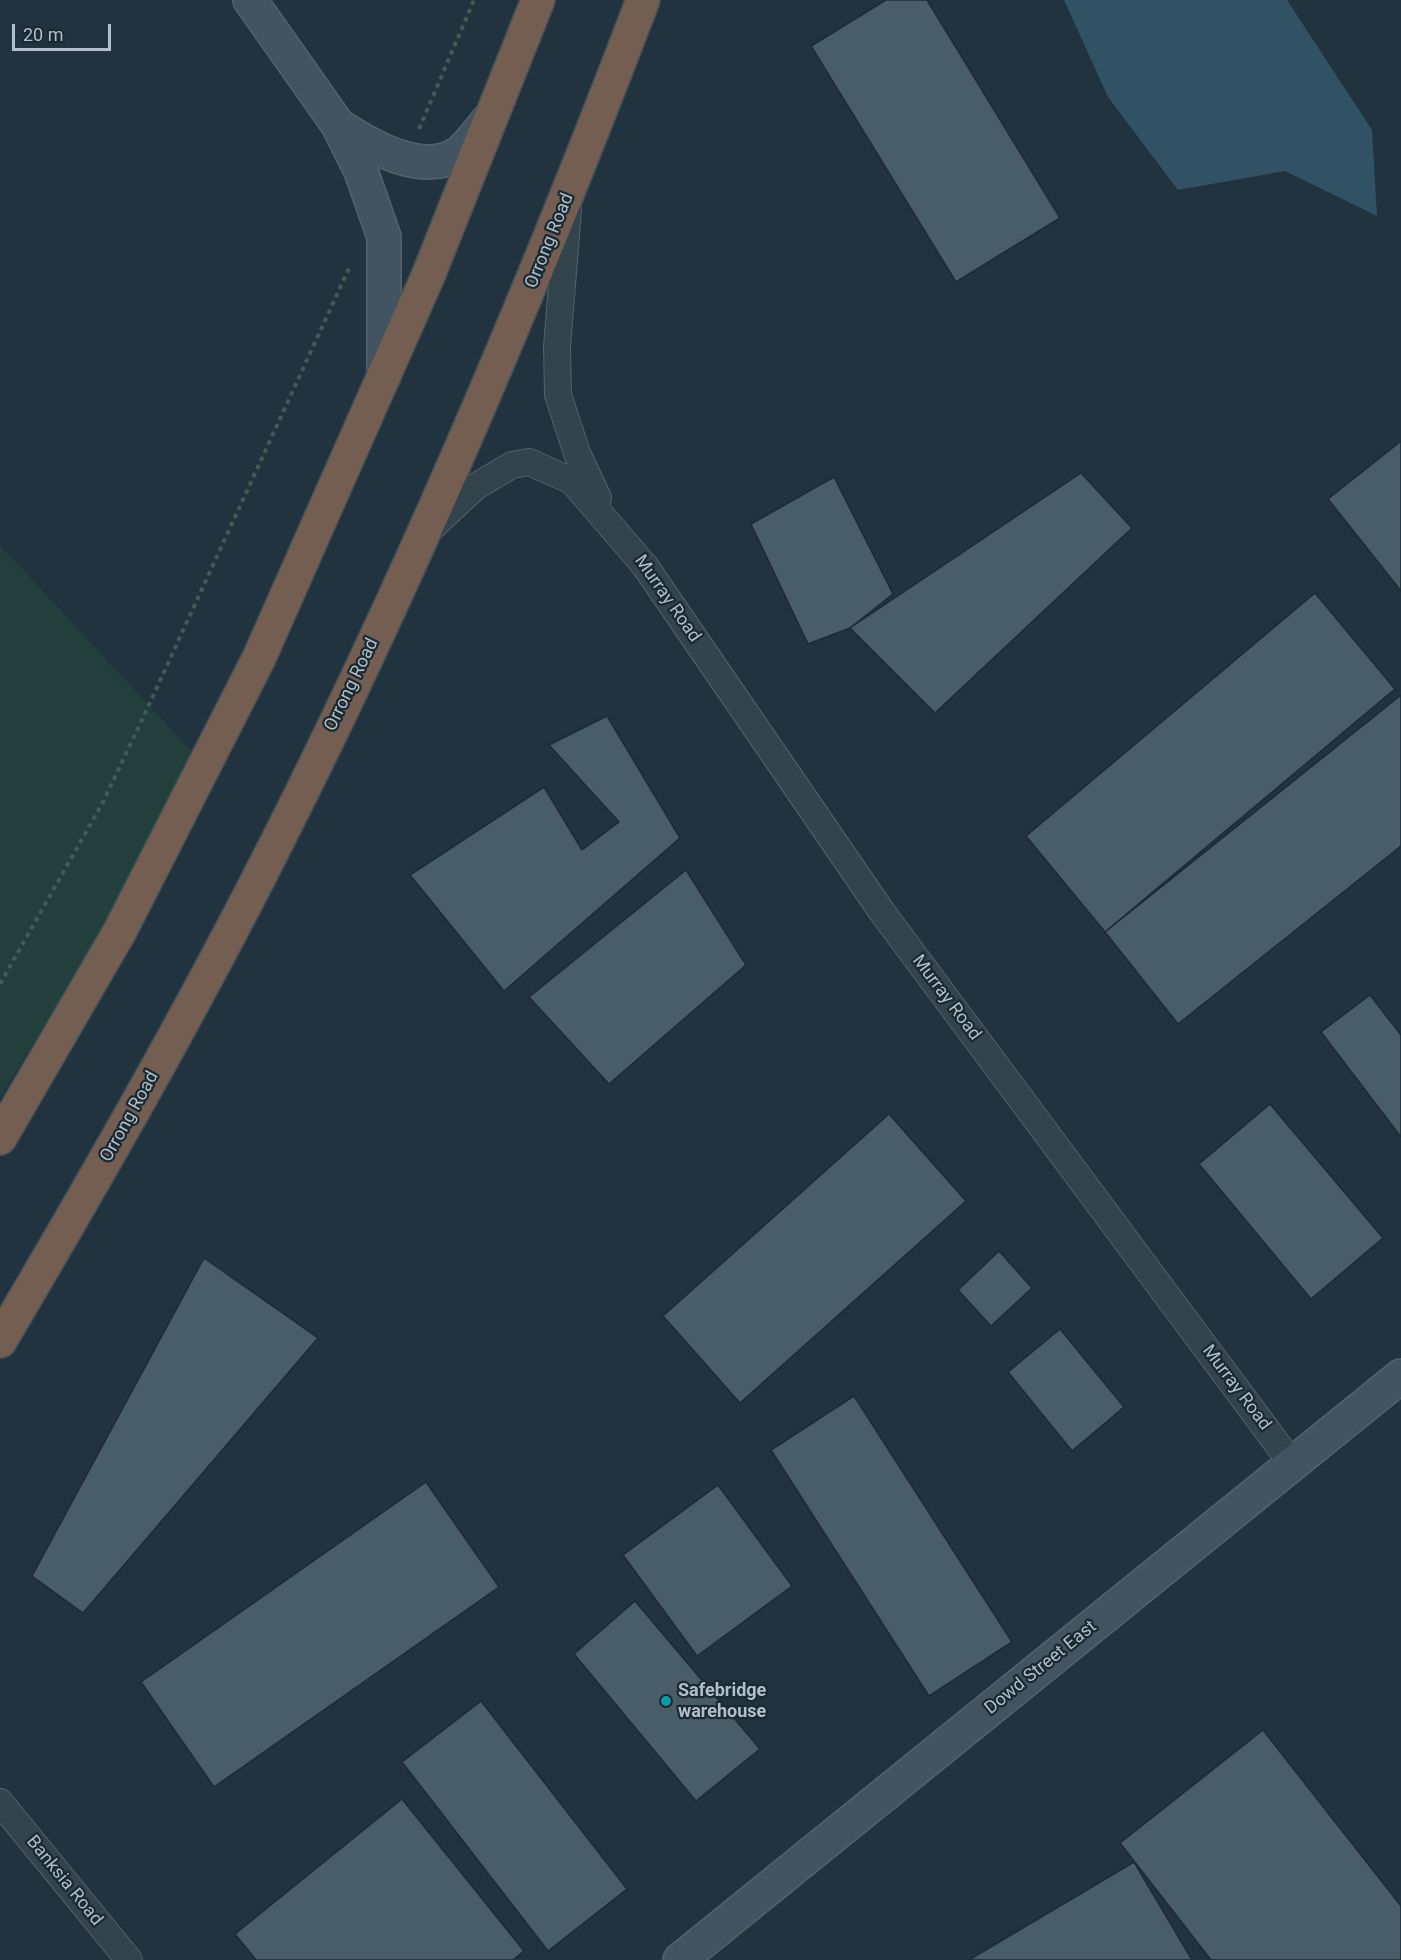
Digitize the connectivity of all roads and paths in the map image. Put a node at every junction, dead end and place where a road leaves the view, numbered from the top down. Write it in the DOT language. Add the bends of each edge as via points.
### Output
graph roads {
  1 [pos="250,0"];
  2 [pos="474,0"];
  3 [pos="538,0"];
  4 [pos="643,0"];
  5 [pos="491,117"];
  6 [pos="338,125"];
  7 [pos="405,158"];
  8 [pos="570,193"];
  9 [pos="350,265"];
  10 [pos="384,376"];
  11 [pos="610,522"];
  12 [pos="425,534"];
  13 [pos="0,984"];
  14 [pos="0,1138"];
  15 [pos="0,1341"];
  16 [pos="1401,1376"];
  17 [pos="1293,1465"];
  18 [pos="0,1802"];
  19 [pos="129,1960"];
  20 [pos="681,1960"];
  1 -- 6 [label="street"];
  2 -- 7 [label="path"];
  3 -- 5 [label="highway"];
  4 -- 8 [label="highway, Orrong Road"];
  5 -- 7 [label="street" via="459,153 418,162"];
  5 -- 10 [label="highway"];
  6 -- 7 [label="street" via="372,147"];
  6 -- 10 [label="street" via="361,171 384,237"];
  8 -- 11 [label="street, Murray Road" via="557,347 558,395 577,453"];
  8 -- 12 [label="highway, Orrong Road"];
  9 -- 13 [label="path" via="118,771"];
  10 -- 14 [label="highway" via="259,658 120,931"];
  11 -- 12 [label="street, Murray Road" via="572,481 529,462 512,465 474,487"];
  11 -- 17 [label="street, Murray Road" via="645,566 882,912"];
  12 -- 15 [label="highway, Orrong Road" via="274,849 109,1157"];
  16 -- 17 [label="street, Dowd Street East"];
  17 -- 20 [label="street, Dowd Street East"];
  18 -- 19 [label="street, Banksia Road"];
}
